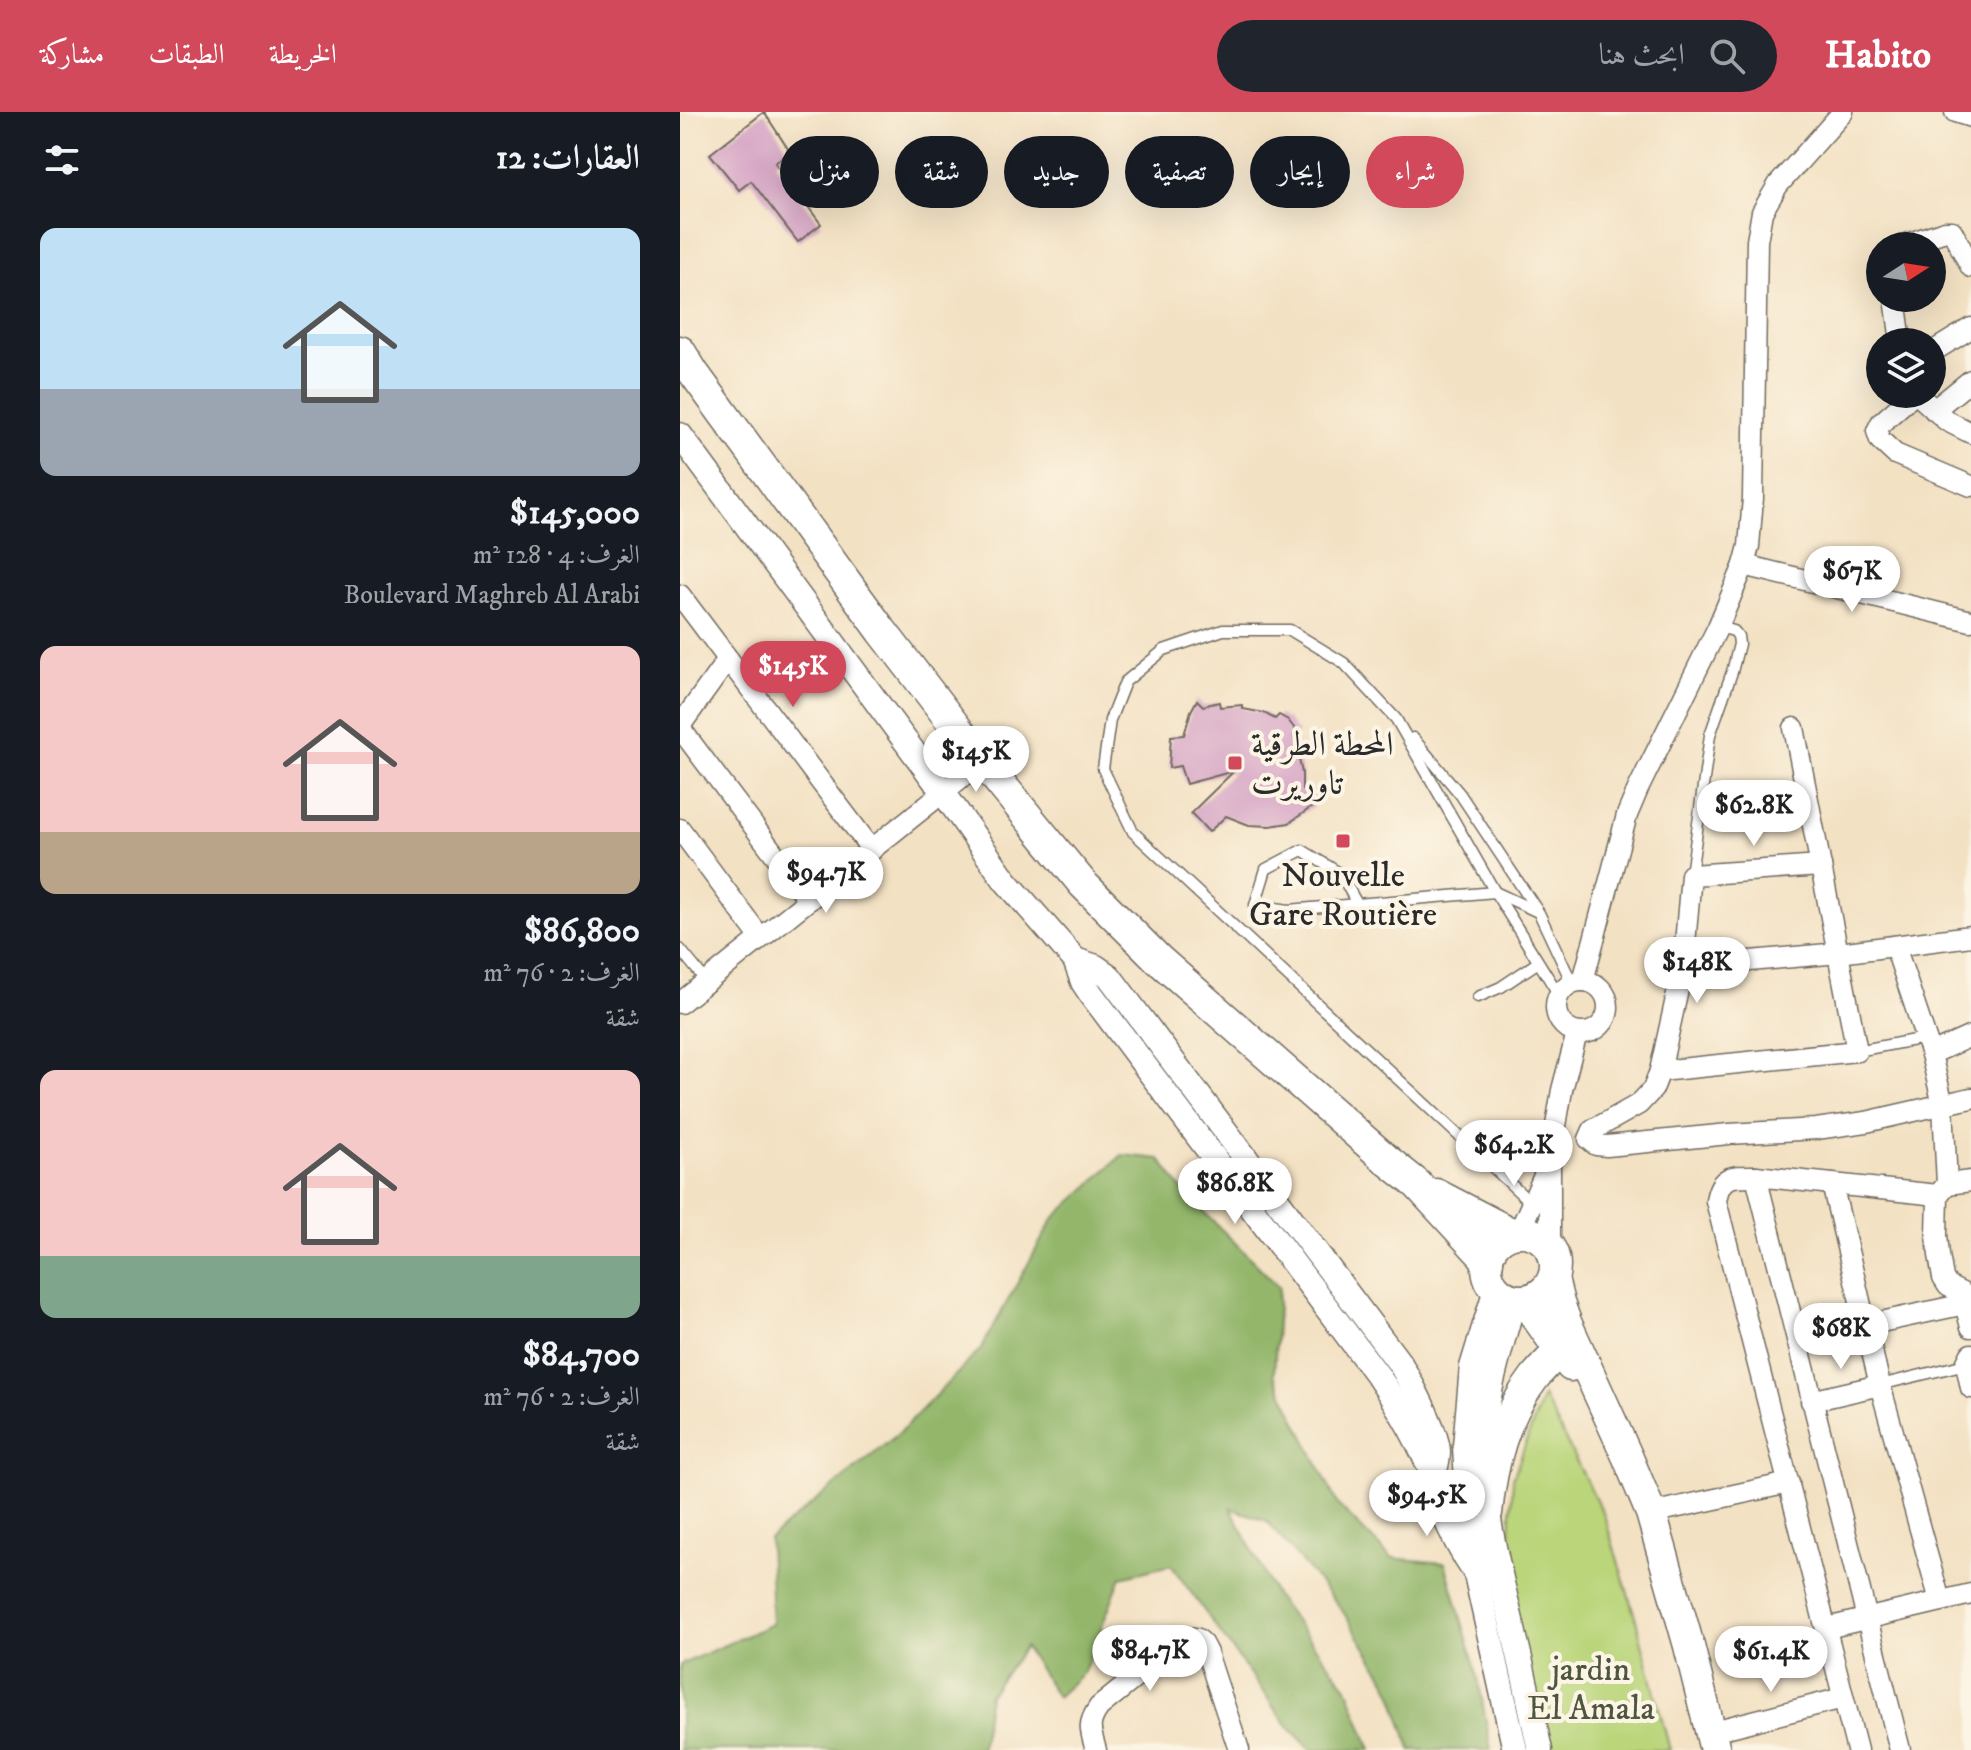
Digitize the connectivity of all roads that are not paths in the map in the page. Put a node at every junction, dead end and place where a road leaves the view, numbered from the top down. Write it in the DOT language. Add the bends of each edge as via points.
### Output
graph roads {
  1 [pos="1843,112"];
  2 [pos="1955,112"];
  3 [pos="1971,117"];
  4 [pos="1942,232"];
  5 [pos="1971,267"];
  6 [pos="1971,328"];
  7 [pos="1946,343"];
  8 [pos="684,361"];
  9 [pos="1971,380"];
  10 [pos="1899,408"];
  11 [pos="1932,408"];
  12 [pos="1934,410"];
  13 [pos="1971,433"];
  14 [pos="680,435"];
  15 [pos="1971,486"];
  16 [pos="1744,565"];
  17 [pos="680,595"];
  18 [pos="1971,621"];
  19 [pos="1718,627"];
  20 [pos="728,659"];
  21 [pos="1396,719"];
  22 [pos="680,727"];
  23 [pos="1794,728"];
  24 [pos="982,761"];
  25 [pos="943,792"];
  26 [pos="680,829"];
  27 [pos="872,850"];
  28 [pos="1821,866"];
  29 [pos="1691,875"];
  30 [pos="1495,892"];
  31 [pos="809,900"];
  32 [pos="1357,904"];
  33 [pos="1539,913"];
  34 [pos="1971,936"];
  35 [pos="760,937"];
  36 [pos="1895,946"];
  37 [pos="680,949"];
  38 [pos="1839,953"];
  39 [pos="1537,963"];
  40 [pos="1683,967"];
  41 [pos="706,981"];
  42 [pos="1571,986"];
  43 [pos="1478,997"];
  44 [pos="680,1003"];
  45 [pos="1577,1033"];
  46 [pos="1971,1036"];
  47 [pos="1928,1046"];
  48 [pos="1857,1051"];
  49 [pos="1660,1071"];
  50 [pos="1971,1098"];
  51 [pos="1943,1105"];
  52 [pos="1550,1161"];
  53 [pos="1756,1176"];
  54 [pos="1971,1181"];
  55 [pos="1417,1184"];
  56 [pos="1832,1184"];
  57 [pos="1942,1190"];
  58 [pos="1531,1203"];
  59 [pos="1515,1233"];
  60 [pos="1550,1247"];
  61 [pos="1553,1279"];
  62 [pos="1506,1287"];
  63 [pos="1966,1296"];
  64 [pos="1867,1325"];
  65 [pos="1971,1327"];
  66 [pos="1560,1350"];
  67 [pos="1968,1359"];
  68 [pos="1880,1385"];
  69 [pos="1971,1388"];
  70 [pos="1811,1401"];
  71 [pos="1608,1416"];
  72 [pos="1789,1483"];
  73 [pos="1487,1513"];
  74 [pos="1651,1513"];
  75 [pos="1476,1574"];
  76 [pos="1971,1594"];
  77 [pos="1940,1601"];
  78 [pos="1867,1619"];
  79 [pos="1827,1628"];
  80 [pos="1843,1698"];
  81 [pos="1713,1741"];
  82 [pos="1096,1750"];
  83 [pos="1239,1750"];
  84 [pos="1515,1750"];
  85 [pos="1540,1750"];
  86 [pos="1857,1750"];
  87 [pos="1900,1750"];
  1 -- 16 [label="street" via="1778,185 1762,212 1757,241 1753,498"];
  2 -- 3 [label="street"];
  4 -- 5 [label="street" via="1952,231"];
  6 -- 7 [label="street"];
  8 -- 24 [label="main road"];
  9 -- 12 [label="street"];
  10 -- 15 [label="street" via="1881,423 1880,440 1895,454"];
  11 -- 12 [label="street"];
  12 -- 13 [label="street"];
  14 -- 25 [label="street"];
  16 -- 18 [label="street"];
  16 -- 19 [label="street"];
  17 -- 20 [label="street"];
  19 -- 29 [label="lane" via="1734,631 1739,644 1710,735"];
  19 -- 42 [label="street" via="1627,815"];
  20 -- 22 [label="street"];
  20 -- 27 [label="street"];
  21 -- 30 [label="lane"];
  21 -- 33 [label="lane" via="1460,794"];
  21 -- 58 [label="lane" via="1344,663 1290,630 1223,630 1164,650 1125,682 1110,720 1103,769 1133,832"];
  22 -- 31 [label="street"];
  23 -- 28 [label="street"];
  24 -- 25 [label="street"];
  24 -- 55 [label="main road" via="1124,926"];
  25 -- 27 [label="street"];
  25 -- 75 [label="street" via="1005,880 1075,960 1091,994 1392,1396 1420,1447 1449,1527"];
  26 -- 35 [label="street"];
  27 -- 31 [label="street"];
  28 -- 29 [label="street"];
  28 -- 38 [label="street"];
  29 -- 40 [label="street"];
  30 -- 32 [label="lane"];
  30 -- 33 [label="lane"];
  30 -- 39 [label="lane"];
  31 -- 35 [label="street"];
  32 -- 32 [label="lane" via="1341,874 1302,850 1266,869 1255,905 1289,910"];
  33 -- 42 [label="lane"];
  34 -- 36 [label="street"];
  35 -- 41 [label="street"];
  36 -- 38 [label="street"];
  36 -- 47 [label="street"];
  37 -- 41 [label="lane"];
  38 -- 40 [label="street"];
  38 -- 48 [label="street"];
  39 -- 42 [label="lane"];
  39 -- 43 [label="lane"];
  40 -- 49 [label="street"];
  41 -- 44 [label="street"];
  42 -- 45 [label="street" via="1556,1004 1557,1014"];
  42 -- 45 [label="street" via="1599,987 1608,1002 1600,1026"];
  45 -- 52 [label="street"];
  46 -- 47 [label="street"];
  47 -- 48 [label="lane"];
  47 -- 51 [label="street"];
  48 -- 49 [label="street"];
  49 -- 51 [label="street" via="1639,1104 1593,1130 1589,1139 1607,1146 1816,1129"];
  50 -- 51 [label="street"];
  51 -- 57 [label="street"];
  52 -- 58 [label="street"];
  52 -- 60 [label="street"];
  53 -- 56 [label="street"];
  53 -- 70 [label="street"];
  53 -- 72 [label="street" via="1727,1179 1718,1187 1716,1201"];
  54 -- 57 [label="street"];
  55 -- 59 [label="main road"];
  55 -- 62 [label="main road"];
  56 -- 57 [label="street"];
  56 -- 64 [label="street"];
  57 -- 63 [label="street" via="1937,1235 1943,1278"];
  58 -- 59 [label="street"];
  59 -- 60 [label="main road" via="1533,1234"];
  59 -- 62 [label="main road" via="1492,1249"];
  60 -- 61 [label="main road"];
  61 -- 62 [label="main road" via="1541,1294"];
  61 -- 71 [label="main road"];
  62 -- 66 [label="main road"];
  62 -- 73 [label="street" via="1483,1447"];
  62 -- 75 [label="street" via="1472,1367 1465,1446"];
  63 -- 64 [label="street"];
  63 -- 65 [label="street"];
  64 -- 68 [label="street"];
  66 -- 71 [label="main road"];
  66 -- 73 [label="main road" via="1514,1408 1499,1442"];
  67 -- 68 [label="lane"];
  67 -- 69 [label="street"];
  68 -- 70 [label="street"];
  68 -- 77 [label="street"];
  70 -- 78 [label="street"];
  71 -- 74 [label="main road"];
  72 -- 74 [label="street"];
  72 -- 79 [label="street"];
  73 -- 85 [label="street"];
  74 -- 81 [label="main road"];
  75 -- 84 [label="street"];
  76 -- 77 [label="street"];
  77 -- 78 [label="street"];
  78 -- 79 [label="street"];
  78 -- 87 [label="street"];
  79 -- 80 [label="street"];
  80 -- 81 [label="street"];
  80 -- 86 [label="street"];
  82 -- 83 [label="street" via="1090,1719 1099,1707 1190,1637 1201,1641 1207,1653"];
}
